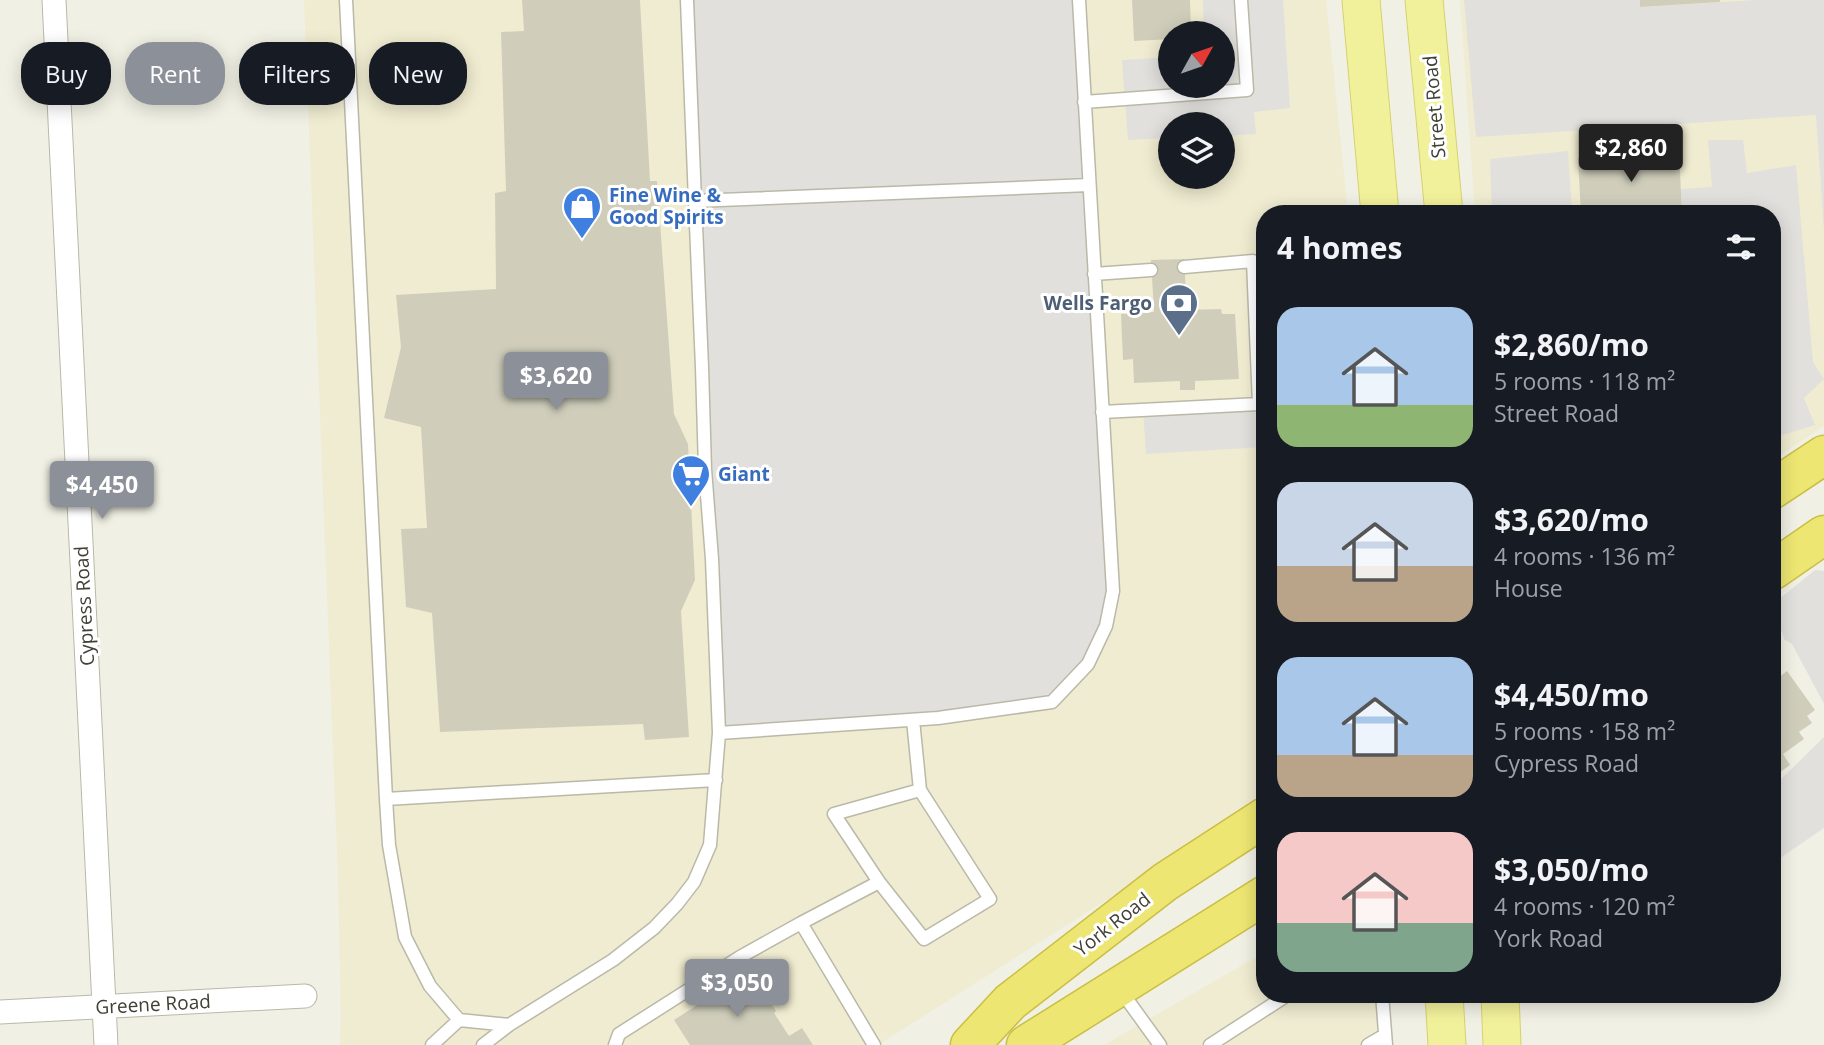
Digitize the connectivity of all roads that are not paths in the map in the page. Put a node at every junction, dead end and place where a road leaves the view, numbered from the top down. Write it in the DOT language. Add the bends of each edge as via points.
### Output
graph roads {
  1 [pos="54,0"];
  2 [pos="346,0"];
  3 [pos="687,0"];
  4 [pos="1079,0"];
  5 [pos="1241,0"];
  6 [pos="1361,0"];
  7 [pos="1424,0"];
  8 [pos="1084,102"];
  9 [pos="1089,185"];
  10 [pos="695,201"];
  11 [pos="1379,205"];
  12 [pos="1443,205"];
  13 [pos="1184,267"];
  14 [pos="1151,270"];
  15 [pos="1094,274"];
  16 [pos="1256,332"];
  17 [pos="1256,404"];
  18 [pos="1102,412"];
  19 [pos="1824,455"];
  20 [pos="1781,484"];
  21 [pos="1824,535"];
  22 [pos="1781,565"];
  23 [pos="913,720"];
  24 [pos="719,733"];
  25 [pos="716,780"];
  26 [pos="920,790"];
  27 [pos="386,799"];
  28 [pos="1256,823"];
  29 [pos="879,882"];
  30 [pos="1256,901"];
  31 [pos="801,923"];
  32 [pos="1119,988"];
  33 [pos="305,996"];
  34 [pos="1275,1003"];
  35 [pos="1383,1003"];
  36 [pos="1445,1003"];
  37 [pos="1500,1003"];
  38 [pos="104,1007"];
  39 [pos="0,1012"];
  40 [pos="459,1020"];
  41 [pos="509,1025"];
  42 [pos="1385,1040"];
  43 [pos="106,1045"];
  44 [pos="432,1045"];
  45 [pos="484,1045"];
  46 [pos="615,1045"];
  47 [pos="874,1045"];
  48 [pos="970,1045"];
  49 [pos="1026,1045"];
  50 [pos="1160,1045"];
  51 [pos="1210,1045"];
  52 [pos="1368,1045"];
  53 [pos="1447,1045"];
  54 [pos="1502,1045"];
  1 -- 38 [label="street, Cypress Road"];
  2 -- 27 [label="lane"];
  3 -- 10 [label="lane"];
  4 -- 8 [label="lane"];
  5 -- 8 [label="lane" via="1247,90"];
  6 -- 11 [label="main road"];
  7 -- 12 [label="main road, Street Road"];
  8 -- 9 [label="lane"];
  9 -- 10 [label="lane"];
  9 -- 15 [label="lane"];
  10 -- 24 [label="lane"];
  13 -- 16 [label="lane" via="1253,261"];
  14 -- 15 [label="lane"];
  15 -- 18 [label="lane"];
  17 -- 18 [label="lane"];
  18 -- 23 [label="lane" via="1113,592 1106,626 1088,664 1052,702"];
  19 -- 20 [label="highway"];
  21 -- 22 [label="highway"];
  23 -- 24 [label="lane"];
  23 -- 26 [label="lane"];
  24 -- 25 [label="lane"];
  25 -- 27 [label="lane"];
  25 -- 41 [label="lane" via="710,845 694,882 677,904 613,960"];
  26 -- 29 [label="lane" via="834,814"];
  26 -- 29 [label="lane" via="990,899 924,939"];
  27 -- 40 [label="lane" via="405,937 430,986"];
  28 -- 48 [label="highway, York Road" via="1165,883 1082,946 1010,1002"];
  29 -- 31 [label="lane"];
  30 -- 32 [label="highway"];
  31 -- 46 [label="lane" via="619,1034"];
  31 -- 47 [label="lane"];
  32 -- 49 [label="highway"];
  32 -- 50 [label="lane"];
  33 -- 38 [label="street, Greene Road"];
  34 -- 51 [label="lane"];
  35 -- 42 [label="lane"];
  36 -- 53 [label="main road"];
  37 -- 54 [label="main road"];
  38 -- 39 [label="street, Greene Road"];
  38 -- 43 [label="street, Cypress Road"];
  40 -- 41 [label="lane"];
  40 -- 44 [label="lane"];
  41 -- 45 [label="lane"];
  42 -- 52 [label="lane"];
}
